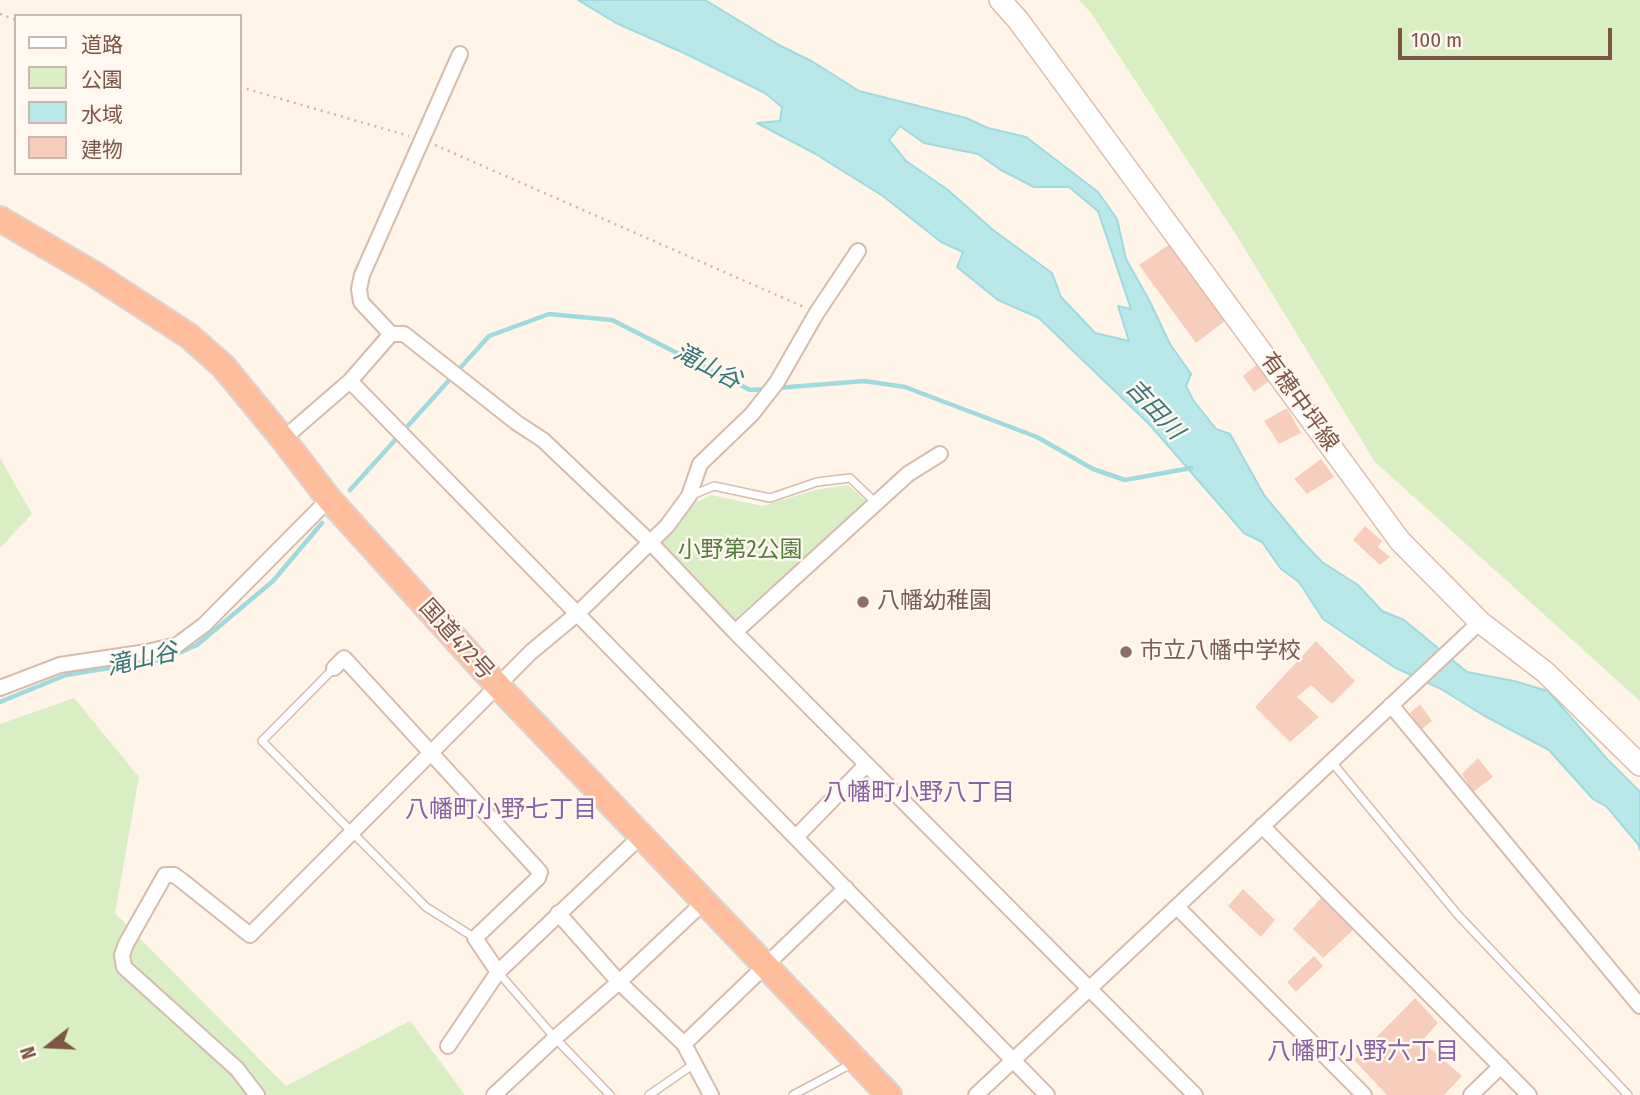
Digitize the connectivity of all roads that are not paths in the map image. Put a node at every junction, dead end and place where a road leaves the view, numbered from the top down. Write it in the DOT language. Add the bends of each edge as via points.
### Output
graph roads {
  1 [pos="1000,0"];
  2 [pos="460,54"];
  3 [pos="0,219"];
  4 [pos="858,251"];
  5 [pos="391,334"];
  6 [pos="349,381"];
  7 [pos="284,439"];
  8 [pos="940,454"];
  9 [pos="689,496"];
  10 [pos="329,499"];
  11 [pos="876,503"];
  12 [pos="650,542"];
  13 [pos="578,613"];
  14 [pos="1476,626"];
  15 [pos="735,632"];
  16 [pos="334,668"];
  17 [pos="499,687"];
  18 [pos="0,688"];
  19 [pos="1391,705"];
  20 [pos="432,753"];
  21 [pos="1331,761"];
  22 [pos="866,765"];
  23 [pos="1640,765"];
  24 [pos="1262,826"];
  25 [pos="351,833"];
  26 [pos="642,835"];
  27 [pos="796,837"];
  28 [pos="846,888"];
  29 [pos="705,901"];
  30 [pos="1177,907"];
  31 [pos="558,913"];
  32 [pos="475,938"];
  33 [pos="767,966"];
  34 [pos="498,972"];
  35 [pos="620,982"];
  36 [pos="1090,989"];
  37 [pos="1640,1006"];
  38 [pos="555,1038"];
  39 [pos="684,1044"];
  40 [pos="448,1046"];
  41 [pos="856,1061"];
  42 [pos="1014,1061"];
  43 [pos="696,1063"];
  44 [pos="1501,1066"];
  45 [pos="257,1095"];
  46 [pos="494,1095"];
  47 [pos="610,1095"];
  48 [pos="649,1095"];
  49 [pos="711,1095"];
  50 [pos="793,1095"];
  51 [pos="888,1095"];
  52 [pos="976,1095"];
  53 [pos="1047,1095"];
  54 [pos="1195,1095"];
  55 [pos="1364,1095"];
  56 [pos="1471,1095"];
  57 [pos="1530,1095"];
  58 [pos="1628,1095"];
  1 -- 14 [label="main road, 有穂中坪線" via="1400,541"];
  2 -- 5 [label="street" via="362,275 361,302"];
  3 -- 7 [label="highway, 国道472号" via="189,336 222,366"];
  4 -- 9 [label="street" via="768,393 700,464"];
  5 -- 6 [label="street"];
  5 -- 12 [label="street" via="404,334 543,440"];
  6 -- 7 [label="street"];
  6 -- 13 [label="street"];
  7 -- 10 [label="highway, 国道472号"];
  8 -- 11 [label="street" via="908,474"];
  9 -- 11 [label="lane" via="714,486 770,498 817,482 850,478"];
  9 -- 12 [label="street"];
  10 -- 17 [label="highway, 国道472号"];
  10 -- 18 [label="street" via="204,625 177,645 60,664"];
  11 -- 15 [label="street"];
  12 -- 13 [label="street"];
  12 -- 15 [label="street"];
  13 -- 17 [label="street" via="531,652"];
  13 -- 27 [label="street"];
  14 -- 19 [label="street"];
  14 -- 23 [label="main road, 有穂中坪線" via="1545,672"];
  15 -- 22 [label="street"];
  16 -- 20 [label="street" via="344,658"];
  16 -- 25 [label="lane" via="262,741"];
  17 -- 20 [label="street"];
  17 -- 26 [label="highway, 国道472号"];
  19 -- 21 [label="street"];
  19 -- 37 [label="street"];
  20 -- 25 [label="street"];
  20 -- 32 [label="street" via="540,872"];
  21 -- 24 [label="street"];
  21 -- 58 [label="lane" via="1458,915"];
  22 -- 27 [label="street"];
  22 -- 36 [label="street"];
  24 -- 30 [label="street"];
  24 -- 44 [label="street"];
  25 -- 32 [label="lane" via="426,907"];
  25 -- 45 [label="street" via="250,935 181,880 165,874 122,955 124,967 237,1069"];
  26 -- 29 [label="highway, 国道472号"];
  26 -- 31 [label="street"];
  27 -- 28 [label="street"];
  28 -- 33 [label="street"];
  28 -- 42 [label="street"];
  29 -- 33 [label="highway, 国道472号"];
  29 -- 35 [label="street"];
  30 -- 36 [label="street"];
  30 -- 55 [label="street"];
  31 -- 34 [label="street"];
  31 -- 35 [label="street"];
  32 -- 34 [label="street"];
  33 -- 39 [label="street"];
  33 -- 41 [label="highway, 国道472号"];
  34 -- 38 [label="lane"];
  34 -- 40 [label="street"];
  35 -- 38 [label="street"];
  35 -- 39 [label="street"];
  36 -- 42 [label="street"];
  36 -- 54 [label="street"];
  38 -- 46 [label="street"];
  38 -- 47 [label="lane"];
  39 -- 43 [label="street"];
  41 -- 50 [label="lane"];
  41 -- 51 [label="highway, 国道472号"];
  42 -- 52 [label="street"];
  42 -- 53 [label="street"];
  43 -- 48 [label="lane"];
  43 -- 49 [label="street"];
  44 -- 56 [label="street"];
  44 -- 57 [label="street"];
}
